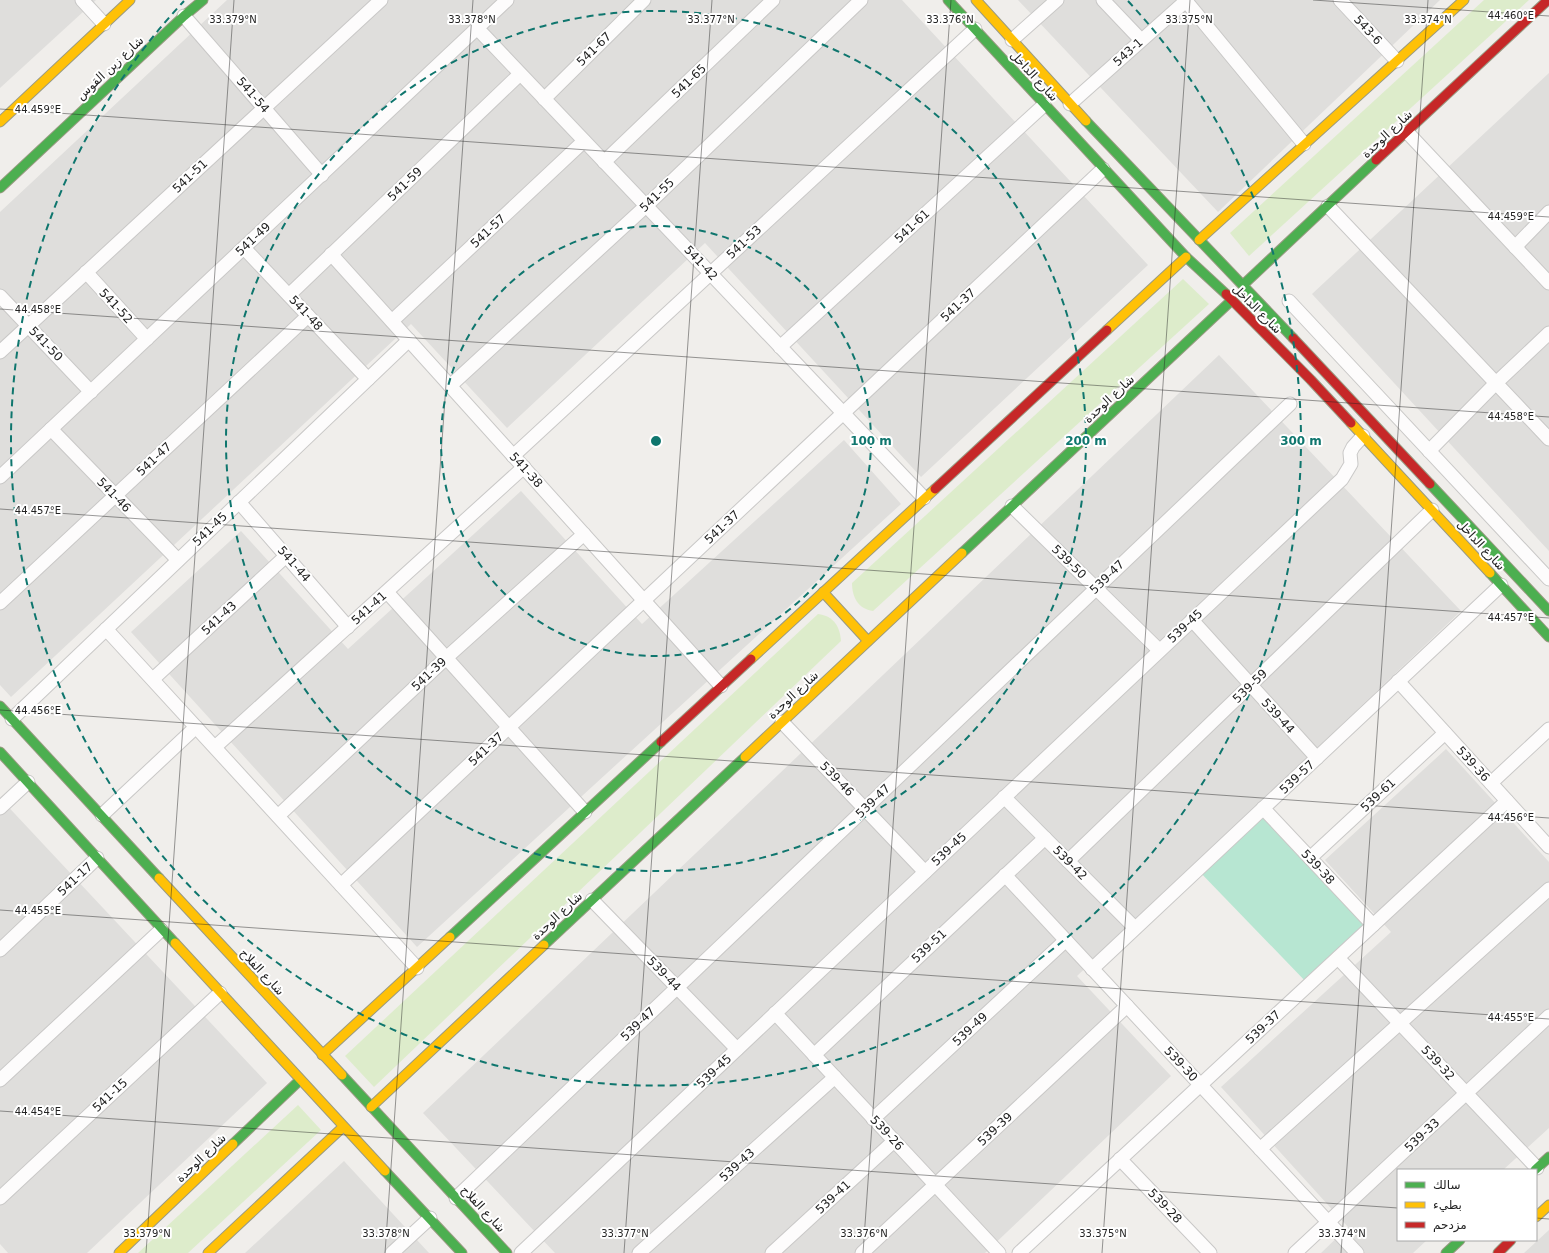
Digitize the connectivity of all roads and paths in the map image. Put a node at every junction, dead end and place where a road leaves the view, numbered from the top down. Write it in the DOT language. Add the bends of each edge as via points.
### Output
graph roads {
  1 [pos="82,0"];
  2 [pos="130,0"];
  3 [pos="381,0"];
  4 [pos="507,0"];
  5 [pos="644,0"];
  6 [pos="773,0"];
  7 [pos="861,0"];
  8 [pos="948,0"];
  9 [pos="976,0"];
  10 [pos="1057,0"];
  11 [pos="1104,0"];
  12 [pos="1186,0"];
  13 [pos="1340,0"];
  14 [pos="1464,0"];
  15 [pos="1548,0"];
  16 [pos="199,1"];
  17 [pos="184,16"];
  18 [pos="104,24"];
  19 [pos="477,28"];
  20 [pos="975,29"];
  21 [pos="1012,40"];
  22 [pos="1141,40"];
  23 [pos="1396,61"];
  24 [pos="520,74"];
  25 [pos="544,98"];
  26 [pos="1070,104"];
  27 [pos="1044,105"];
  28 [pos="264,108"];
  29 [pos="0,122"];
  30 [pos="1407,132"];
  31 [pos="584,141"];
  32 [pos="1304,144"];
  33 [pos="604,162"];
  34 [pos="1103,169"];
  35 [pos="322,174"];
  36 [pos="0,188"];
  37 [pos="646,206"];
  38 [pos="1328,206"];
  39 [pos="1549,212"];
  40 [pos="1199,240"];
  41 [pos="1515,247"];
  42 [pos="244,248"];
  43 [pos="331,254"];
  44 [pos="1186,257"];
  45 [pos="86,272"];
  46 [pos="710,274"];
  47 [pos="1549,283"];
  48 [pos="1243,285"];
  49 [pos="289,295"];
  50 [pos="0,296"];
  51 [pos="1232,300"];
  52 [pos="1289,301"];
  53 [pos="308,316"];
  54 [pos="392,321"];
  55 [pos="28,325"];
  56 [pos="1549,333"];
  57 [pos="147,339"];
  58 [pos="409,340"];
  59 [pos="780,347"];
  60 [pos="0,352"];
  61 [pos="368,379"];
  62 [pos="1496,382"];
  63 [pos="450,386"];
  64 [pos="91,392"];
  65 [pos="1290,404"];
  66 [pos="1392,412"];
  67 [pos="843,413"];
  68 [pos="1377,427"];
  69 [pos="51,429"];
  70 [pos="1363,436"];
  71 [pos="1549,439"];
  72 [pos="1429,451"];
  73 [pos="513,456"];
  74 [pos="524,468"];
  75 [pos="0,477"];
  76 [pos="115,495"];
  77 [pos="924,498"];
  78 [pos="239,502"];
  79 [pos="1012,506"];
  80 [pos="1432,510"];
  81 [pos="584,534"];
  82 [pos="286,556"];
  83 [pos="178,560"];
  84 [pos="1549,579"];
  85 [pos="1501,585"];
  86 [pos="1096,588"];
  87 [pos="387,592"];
  88 [pos="823,592"];
  89 [pos="644,600"];
  90 [pos="0,603"];
  91 [pos="1549,611"];
  92 [pos="1192,620"];
  93 [pos="348,627"];
  94 [pos="106,629"];
  95 [pos="1549,637"];
  96 [pos="868,641"];
  97 [pos="1159,650"];
  98 [pos="446,658"];
  99 [pos="153,679"];
  100 [pos="1398,681"];
  101 [pos="1251,685"];
  102 [pos="721,686"];
  103 [pos="0,706"];
  104 [pos="12,719"];
  105 [pos="782,722"];
  106 [pos="196,727"];
  107 [pos="509,727"];
  108 [pos="1549,729"];
  109 [pos="1445,733"];
  110 [pos="215,748"];
  111 [pos="0,752"];
  112 [pos="1317,758"];
  113 [pos="28,782"];
  114 [pos="1490,783"];
  115 [pos="1004,797"];
  116 [pos="1507,801"];
  117 [pos="0,808"];
  118 [pos="1263,808"];
  119 [pos="865,809"];
  120 [pos="585,812"];
  121 [pos="102,815"];
  122 [pos="278,816"];
  123 [pos="1045,838"];
  124 [pos="1549,847"];
  125 [pos="97,858"];
  126 [pos="1310,858"];
  127 [pos="1068,862"];
  128 [pos="925,872"];
  129 [pos="1005,875"];
  130 [pos="341,885"];
  131 [pos="1549,889"];
  132 [pos="592,900"];
  133 [pos="1373,925"];
  134 [pos="1135,928"];
  135 [pos="161,930"];
  136 [pos="1066,940"];
  137 [pos="0,950"];
  138 [pos="1338,958"];
  139 [pos="416,968"];
  140 [pos="1092,969"];
  141 [pos="677,987"];
  142 [pos="220,993"];
  143 [pos="1127,1006"];
  144 [pos="775,1013"];
  145 [pos="1549,1016"];
  146 [pos="1400,1023"];
  147 [pos="737,1049"];
  148 [pos="814,1054"];
  149 [pos="322,1055"];
  150 [pos="835,1077"];
  151 [pos="0,1080"];
  152 [pos="300,1080"];
  153 [pos="1201,1085"];
  154 [pos="1467,1093"];
  155 [pos="371,1106"];
  156 [pos="874,1119"];
  157 [pos="343,1127"];
  158 [pos="894,1141"];
  159 [pos="1260,1149"];
  160 [pos="1549,1157"];
  161 [pos="1120,1159"];
  162 [pos="1536,1169"];
  163 [pos="935,1185"];
  164 [pos="0,1198"];
  165 [pos="456,1198"];
  166 [pos="1549,1205"];
  167 [pos="1537,1216"];
  168 [pos="430,1218"];
  169 [pos="1328,1222"];
  170 [pos="1459,1241"];
  171 [pos="1510,1241"];
  172 [pos="119,1253"];
  173 [pos="208,1253"];
  174 [pos="392,1253"];
  175 [pos="462,1253"];
  176 [pos="508,1253"];
  177 [pos="521,1253"];
  178 [pos="639,1253"];
  179 [pos="772,1253"];
  180 [pos="862,1253"];
  181 [pos="999,1253"];
  182 [pos="1019,1253"];
  183 [pos="1210,1253"];
  184 [pos="1295,1253"];
  185 [pos="1357,1253"];
  186 [pos="1446,1253"];
  187 [pos="1498,1253"];
  1 -- 18 [label="street"];
  2 -- 18 [label="street"];
  3 -- 28 [label="street, 541-51"];
  4 -- 19 [label="street, 541-49"];
  5 -- 25 [label="street, 541-67"];
  6 -- 33 [label="street, 541-65"];
  7 -- 37 [label="street, 541-55"];
  8 -- 20 [label="street, شارع الداخل"];
  9 -- 21 [label="street, شارع الداخل"];
  10 -- 21 [label="street"];
  11 -- 22 [label="street"];
  12 -- 22 [label="street, 543-1"];
  12 -- 32 [label="street"];
  13 -- 23 [label="street, 543-6"];
  14 -- 23 [label="street"];
  15 -- 30 [label="street, شارع الوحدة"];
  16 -- 17 [label="street, شارع زين القوس"];
  17 -- 28 [label="street, 541-54"];
  17 -- 36 [label="street, شارع زين القوس"];
  18 -- 29 [label="street"];
  19 -- 24 [label="street, 541-42"];
  19 -- 35 [label="street, 541-49"];
  20 -- 27 [label="street, شارع الداخل"];
  20 -- 46 [label="street, 541-53"];
  21 -- 26 [label="street, شارع الداخل"];
  22 -- 26 [label="street, 543-1"];
  23 -- 32 [label="street"];
  24 -- 25 [label="street, 541-42"];
  24 -- 43 [label="street, 541-59"];
  25 -- 31 [label="street, 541-42"];
  26 -- 40 [label="street, شارع الداخل"];
  27 -- 34 [label="street, شارع الداخل"];
  27 -- 59 [label="street, 541-61"];
  28 -- 35 [label="street, 541-54"];
  28 -- 45 [label="street, 541-51"];
  30 -- 38 [label="street, شارع الوحدة"];
  30 -- 41 [label="street"];
  31 -- 33 [label="street, 541-42"];
  31 -- 54 [label="street, 541-57"];
  32 -- 40 [label="street"];
  33 -- 37 [label="street, 541-42"];
  34 -- 44 [label="street, شارع الداخل"];
  34 -- 67 [label="street, 541-37"];
  35 -- 42 [label="street, 541-49"];
  37 -- 46 [label="street, 541-42"];
  37 -- 63 [label="street, 541-55"];
  38 -- 48 [label="street, شارع الوحدة"];
  38 -- 62 [label="street"];
  39 -- 41 [label="street"];
  40 -- 48 [label="street, شارع الداخل"];
  41 -- 47 [label="street"];
  42 -- 49 [label="street, 541-48"];
  42 -- 57 [label="street, 541-49"];
  43 -- 49 [label="street, 541-59"];
  43 -- 54 [label="street, 541-38"];
  44 -- 51 [label="street, شارع الداخل"];
  44 -- 77 [label="street"];
  45 -- 55 [label="street, 541-51"];
  45 -- 57 [label="street, 541-52"];
  46 -- 59 [label="street, 541-42"];
  46 -- 73 [label="street, 541-53"];
  48 -- 68 [label="street, شارع الداخل"];
  49 -- 53 [label="street, 541-48"];
  50 -- 55 [label="street, 541-50"];
  51 -- 70 [label="street, شارع الداخل"];
  51 -- 79 [label="street, شارع الوحدة"];
  52 -- 66 [label="street"];
  53 -- 61 [label="street, 541-48"];
  53 -- 76 [label="street, 541-47"];
  54 -- 58 [label="street, 541-38"];
  55 -- 60 [label="street, 541-51"];
  55 -- 64 [label="street, 541-50"];
  56 -- 62 [label="street"];
  57 -- 64 [label="street, 541-49"];
  58 -- 61 [label="street, 541-45"];
  58 -- 63 [label="street, 541-38"];
  59 -- 67 [label="street, 541-42"];
  61 -- 78 [label="street, 541-45"];
  62 -- 71 [label="street"];
  62 -- 72 [label="street"];
  63 -- 73 [label="street, 541-38"];
  64 -- 69 [label="street, 541-49"];
  65 -- 86 [label="street, 539-47"];
  66 -- 68 [label="street"];
  66 -- 72 [label="street"];
  67 -- 77 [label="street, 541-42"];
  67 -- 89 [label="street, 541-37"];
  68 -- 91 [label="street, شارع الداخل"];
  69 -- 75 [label="street, 541-49"];
  69 -- 76 [label="street, 541-46"];
  70 -- 80 [label="street, شارع الداخل"];
  70 -- 92 [label="street, 539-45" via="1350,453 1351,464 1342,479"];
  72 -- 84 [label="street"];
  73 -- 74 [label="street, 541-38"];
  74 -- 81 [label="street, 541-38"];
  74 -- 87 [label="street, 541-41"];
  76 -- 83 [label="street, 541-46"];
  76 -- 90 [label="street, 541-47"];
  77 -- 88 [label="street"];
  78 -- 82 [label="street, 541-44"];
  78 -- 83 [label="street, 541-45"];
  79 -- 86 [label="street, 539-50"];
  79 -- 96 [label="street, شارع الوحدة"];
  80 -- 85 [label="street, شارع الداخل"];
  80 -- 101 [label="street, 539-59"];
  81 -- 89 [label="street, 541-38"];
  81 -- 98 [label="street, 541-39"];
  82 -- 93 [label="street, 541-44"];
  82 -- 99 [label="street, 541-43"];
  83 -- 94 [label="street, 541-45"];
  85 -- 95 [label="street, شارع الداخل"];
  85 -- 100 [label="street, 539-57"];
  86 -- 97 [label="street, 539-50"];
  86 -- 119 [label="street, 539-47"];
  87 -- 93 [label="street, 541-41"];
  87 -- 98 [label="street"];
  88 -- 96 [label="street"];
  88 -- 102 [label="street"];
  89 -- 102 [label="street, 541-38"];
  89 -- 107 [label="street, 541-37"];
  92 -- 97 [label="street, 539-45"];
  92 -- 101 [label="street, 539-44"];
  93 -- 110 [label="street, 541-41"];
  94 -- 99 [label="street"];
  94 -- 104 [label="street, 541-45"];
  96 -- 105 [label="street, شارع الوحدة"];
  97 -- 115 [label="street, 539-45"];
  98 -- 107 [label="street"];
  98 -- 122 [label="street, 541-39"];
  99 -- 106 [label="street"];
  100 -- 109 [label="street, 539-36"];
  100 -- 112 [label="street, 539-57"];
  101 -- 112 [label="street, 539-44"];
  101 -- 127 [label="street, 539-59"];
  102 -- 120 [label="street"];
  103 -- 104 [label="street, شارع الفلاح"];
  104 -- 121 [label="street, شارع الفلاح"];
  105 -- 119 [label="street, 539-46"];
  105 -- 132 [label="street, شارع الوحدة"];
  106 -- 110 [label="street"];
  106 -- 121 [label="street"];
  107 -- 120 [label="street"];
  107 -- 130 [label="street, 541-37"];
  108 -- 114 [label="street"];
  109 -- 114 [label="street, 539-36"];
  109 -- 126 [label="street, 539-61"];
  110 -- 122 [label="street"];
  111 -- 113 [label="street"];
  112 -- 118 [label="street, 539-57"];
  113 -- 117 [label="street"];
  113 -- 125 [label="street"];
  114 -- 116 [label="street, 539-36"];
  115 -- 123 [label="street, 539-42"];
  115 -- 128 [label="street, 539-45"];
  116 -- 124 [label="street, 539-36"];
  116 -- 133 [label="street, 539-37"];
  118 -- 126 [label="street, 539-38"];
  118 -- 134 [label="street, 539-57"];
  119 -- 128 [label="street, 539-46"];
  119 -- 141 [label="street, 539-47"];
  120 -- 139 [label="street"];
  121 -- 149 [label="street, شارع الفلاح"];
  122 -- 130 [label="street"];
  123 -- 127 [label="street, 539-42"];
  123 -- 129 [label="street, 539-51"];
  125 -- 135 [label="street"];
  125 -- 137 [label="street, 541-17"];
  126 -- 133 [label="street, 539-38"];
  127 -- 134 [label="street, 539-42"];
  128 -- 144 [label="street, 539-45"];
  129 -- 136 [label="street, 539-30"];
  129 -- 148 [label="street, 539-51"];
  130 -- 139 [label="street"];
  131 -- 146 [label="street"];
  132 -- 141 [label="street, 539-44"];
  132 -- 155 [label="street, شارع الوحدة"];
  133 -- 138 [label="street, 539-37"];
  134 -- 140 [label="street, 539-57"];
  135 -- 142 [label="street"];
  135 -- 151 [label="street"];
  136 -- 140 [label="street, 539-30"];
  136 -- 156 [label="street, 539-49"];
  138 -- 146 [label="street, 539-32"];
  138 -- 153 [label="street, 539-37"];
  139 -- 149 [label="street"];
  140 -- 143 [label="street, 539-30"];
  141 -- 147 [label="street, 539-44"];
  141 -- 165 [label="street, 539-47"];
  142 -- 152 [label="street"];
  142 -- 164 [label="street, 541-15"];
  143 -- 153 [label="street, 539-30"];
  143 -- 163 [label="street, 539-39"];
  144 -- 147 [label="street, 539-45"];
  144 -- 148 [label="street, 539-26"];
  145 -- 154 [label="street, 539-33"];
  146 -- 154 [label="street, 539-32"];
  146 -- 159 [label="street"];
  147 -- 177 [label="street, 539-45"];
  148 -- 150 [label="street, 539-26"];
  149 -- 155 [label="street, شارع الفلاح"];
  150 -- 156 [label="street, 539-26"];
  150 -- 178 [label="street, 539-43"];
  152 -- 157 [label="street"];
  152 -- 172 [label="street, شارع الوحدة"];
  153 -- 159 [label="street, 539-30"];
  153 -- 161 [label="street, 539-37"];
  154 -- 162 [label="street, 539-32"];
  154 -- 169 [label="street, 539-33"];
  155 -- 165 [label="street, شارع الفلاح"];
  156 -- 158 [label="street, 539-26"];
  157 -- 168 [label="street"];
  157 -- 173 [label="street"];
  158 -- 163 [label="street, 539-26"];
  158 -- 179 [label="street, 539-41"];
  159 -- 169 [label="street, 539-30"];
  160 -- 162 [label="street"];
  161 -- 182 [label="street, 539-37"];
  161 -- 183 [label="street, 539-28"];
  163 -- 180 [label="street, 539-39"];
  163 -- 181 [label="street, 539-26"];
  165 -- 176 [label="street, شارع الفلاح"];
  166 -- 167 [label="street"];
  168 -- 174 [label="street"];
  168 -- 175 [label="street"];
  169 -- 184 [label="street, 539-33"];
  169 -- 185 [label="street, 539-30"];
  170 -- 186 [label="street"];
  171 -- 187 [label="street"];
}
